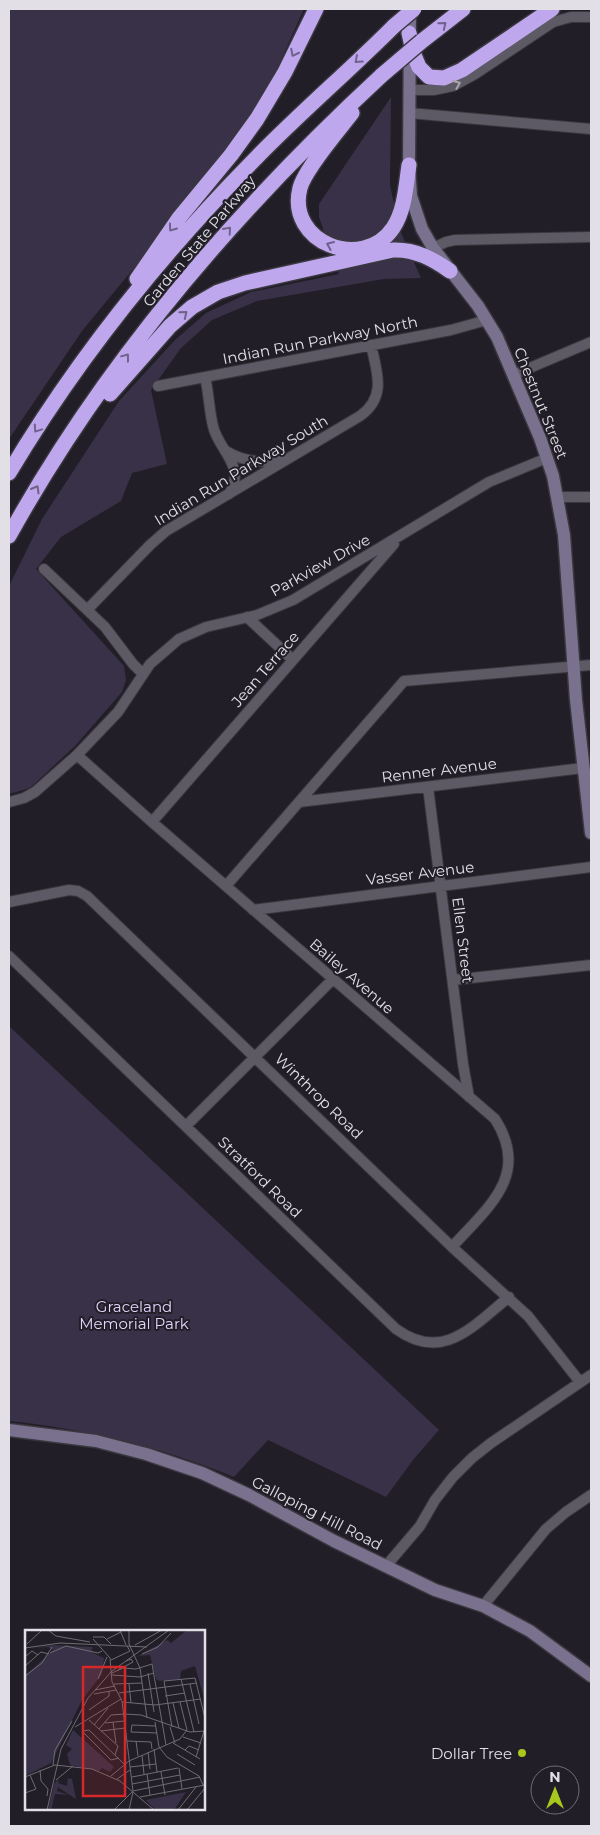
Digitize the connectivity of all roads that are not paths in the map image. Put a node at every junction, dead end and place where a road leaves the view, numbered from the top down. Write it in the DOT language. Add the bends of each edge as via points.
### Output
graph roads {
  1 [pos="316,9"];
  2 [pos="410,9"];
  3 [pos="414,9"];
  4 [pos="463,9"];
  5 [pos="552,9"];
  6 [pos="591,17"];
  7 [pos="409,33"];
  8 [pos="382,75"];
  9 [pos="409,90"];
  10 [pos="409,113"];
  11 [pos="591,130"];
  12 [pos="409,165"];
  13 [pos="591,237"];
  14 [pos="362,248"];
  15 [pos="433,248"];
  16 [pos="450,271"];
  17 [pos="487,320"];
  18 [pos="591,342"];
  19 [pos="371,345"];
  20 [pos="513,374"];
  21 [pos="205,377"];
  22 [pos="158,386"];
  23 [pos="64,388"];
  24 [pos="226,451"];
  25 [pos="58,454"];
  26 [pos="291,458"];
  27 [pos="548,458"];
  28 [pos="9,473"];
  29 [pos="228,494"];
  30 [pos="558,497"];
  31 [pos="591,497"];
  32 [pos="9,536"];
  33 [pos="401,537"];
  34 [pos="44,569"];
  35 [pos="87,610"];
  36 [pos="247,617"];
  37 [pos="293,660"];
  38 [pos="591,665"];
  39 [pos="574,667"];
  40 [pos="142,673"];
  41 [pos="77,755"];
  42 [pos="583,768"];
  43 [pos="428,787"];
  44 [pos="9,802"];
  45 [pos="299,802"];
  46 [pos="152,822"];
  47 [pos="591,833"];
  48 [pos="591,867"];
  49 [pos="226,886"];
  50 [pos="441,886"];
  51 [pos="9,902"];
  52 [pos="253,910"];
  53 [pos="9,956"];
  54 [pos="591,965"];
  55 [pos="332,979"];
  56 [pos="453,980"];
  57 [pos="256,1056"];
  58 [pos="469,1097"];
  59 [pos="186,1126"];
  60 [pos="452,1247"];
  61 [pos="509,1298"];
  62 [pos="591,1375"];
  63 [pos="580,1382"];
  64 [pos="9,1430"];
  65 [pos="591,1495"];
  66 [pos="386,1566"];
  67 [pos="483,1606"];
  68 [pos="591,1676"];
  1 -- 23 [label="highway, one-way" via="254,124 165,238"];
  2 -- 7 [label="main road, Chestnut Street"];
  3 -- 23 [label="highway, Garden State Parkway, one-way, bridge" via="301,113 230,185 139,290"];
  8 -- 4 [label="highway, Garden State Parkway, one-way, bridge"];
  5 -- 7 [label="highway" via="462,70 444,78 429,77 419,67"];
  9 -- 6 [label="street, one-way" via="453,86 552,22 571,17"];
  7 -- 9 [label="main road, Chestnut Street"];
  14 -- 8 [label="highway, one-way" via="337,248 318,239 302,219 299,194 312,166"];
  25 -- 8 [label="highway, Garden State Parkway, one-way" via="118,368 216,244 304,149"];
  9 -- 10 [label="main road, Chestnut Street"];
  10 -- 11 [label="street"];
  10 -- 12 [label="main road, Chestnut Street"];
  12 -- 14 [label="highway" via="403,204 396,223 382,239"];
  12 -- 15 [label="main road, Chestnut Street" via="416,213"];
  13 -- 15 [label="street" via="461,239"];
  14 -- 15 [label="highway" via="403,242"];
  15 -- 16 [label="main road, Chestnut Street"];
  16 -- 17 [label="main road, Chestnut Street"];
  25 -- 16 [label="highway, one-way" via="170,326 192,307 218,292 393,250 416,252"];
  17 -- 19 [label="street, Indian Run Parkway North"];
  17 -- 20 [label="main road, Chestnut Street"];
  18 -- 20 [label="street"];
  19 -- 21 [label="street, Indian Run Parkway North"];
  19 -- 26 [label="street, Indian Run Parkway South" via="378,385 372,406"];
  20 -- 27 [label="main road, Chestnut Street"];
  21 -- 22 [label="street, Indian Run Parkway North"];
  21 -- 24 [label="street" via="214,432"];
  23 -- 28 [label="highway, Garden State Parkway, one-way"];
  24 -- 26 [label="street" via="262,462"];
  24 -- 29 [label="street" via="234,476"];
  32 -- 25 [label="highway, Garden State Parkway, one-way"];
  26 -- 29 [label="street, Indian Run Parkway South"];
  27 -- 30 [label="main road, Chestnut Street"];
  27 -- 33 [label="street, Parkview Drive" via="495,479"];
  29 -- 35 [label="street, Indian Run Parkway South" via="160,536"];
  30 -- 31 [label="street"];
  30 -- 39 [label="main road, Chestnut Street"];
  33 -- 36 [label="street, Parkview Drive" via="302,596"];
  33 -- 37 [label="street, Jean Terrace"];
  34 -- 35 [label="street"];
  35 -- 40 [label="street"];
  36 -- 37 [label="street"];
  36 -- 40 [label="street, Parkview Drive" via="186,636 161,653"];
  37 -- 46 [label="street, Jean Terrace"];
  38 -- 39 [label="street"];
  39 -- 42 [label="main road, Chestnut Street"];
  39 -- 45 [label="street" via="404,681"];
  40 -- 41 [label="street, Parkview Drive" via="118,712"];
  41 -- 44 [label="street, Parkview Drive" via="35,792"];
  41 -- 46 [label="street, Bailey Avenue"];
  42 -- 43 [label="street, Renner Avenue"];
  42 -- 47 [label="main road, Chestnut Street"];
  43 -- 45 [label="street, Renner Avenue"];
  43 -- 50 [label="street, Ellen Street"];
  45 -- 49 [label="street"];
  46 -- 49 [label="street, Bailey Avenue"];
  48 -- 50 [label="street, Vasser Avenue"];
  49 -- 52 [label="street, Bailey Avenue"];
  50 -- 52 [label="street, Vasser Avenue"];
  50 -- 56 [label="street, Ellen Street"];
  51 -- 57 [label="street, Winthrop Road" via="69,890 83,893"];
  52 -- 55 [label="street, Bailey Avenue"];
  53 -- 59 [label="street, Stratford Road"];
  54 -- 56 [label="street"];
  55 -- 57 [label="street"];
  55 -- 58 [label="street, Bailey Avenue"];
  56 -- 58 [label="street, Ellen Street"];
  57 -- 59 [label="street"];
  57 -- 60 [label="street, Winthrop Road"];
  58 -- 60 [label="street, Bailey Avenue" via="490,1114 502,1130 508,1149 508,1169 499,1194"];
  59 -- 61 [label="street, Stratford Road" via="405,1336 433,1343 455,1339"];
  60 -- 61 [label="street, Winthrop Road"];
  61 -- 63 [label="street, Winthrop Road" via="528,1316"];
  62 -- 63 [label="street"];
  63 -- 66 [label="street" via="472,1458 453,1477 420,1526"];
  64 -- 66 [label="main road, Galloping Hill Road" via="96,1441 202,1472"];
  65 -- 67 [label="street" via="546,1529"];
  66 -- 67 [label="main road, Galloping Hill Road" via="435,1590"];
  67 -- 68 [label="main road, Galloping Hill Road" via="530,1631"];
}
